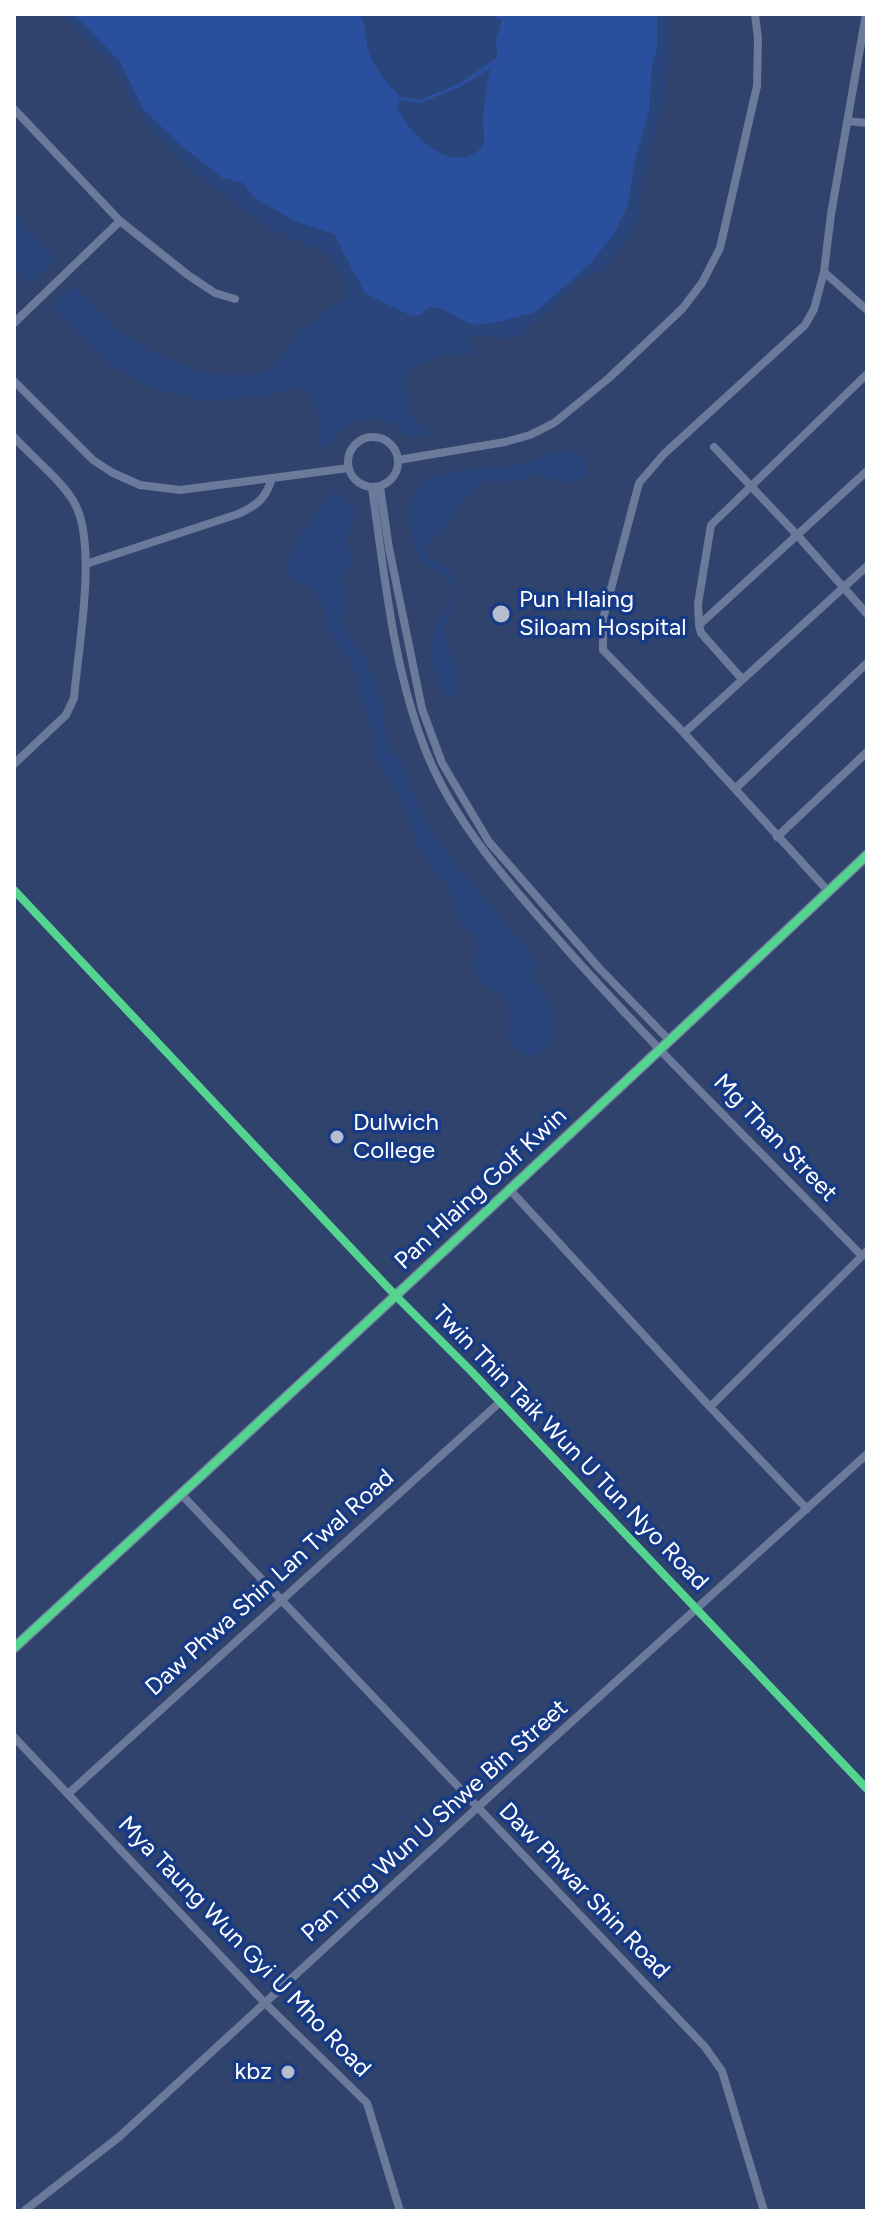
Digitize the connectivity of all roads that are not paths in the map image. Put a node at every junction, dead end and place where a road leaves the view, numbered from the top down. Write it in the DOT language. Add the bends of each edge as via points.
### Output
graph roads {
  1 [pos="755,14"];
  2 [pos="866,14"];
  3 [pos="863,60"];
  4 [pos="14,109"];
  5 [pos="848,121"];
  6 [pos="867,123"];
  7 [pos="120,221"];
  8 [pos="824,272"];
  9 [pos="235,299"];
  10 [pos="867,310"];
  11 [pos="14,323"];
  12 [pos="867,374"];
  13 [pos="14,381"];
  14 [pos="15,440"];
  15 [pos="714,447"];
  16 [pos="398,460"];
  17 [pos="349,468"];
  18 [pos="867,471"];
  19 [pos="272,478"];
  20 [pos="751,486"];
  21 [pos="376,488"];
  22 [pos="798,536"];
  23 [pos="86,564"];
  24 [pos="867,566"];
  25 [pos="843,588"];
  26 [pos="867,614"];
  27 [pos="699,625"];
  28 [pos="867,663"];
  29 [pos="742,679"];
  30 [pos="684,733"];
  31 [pos="867,752"];
  32 [pos="16,757"];
  33 [pos="735,789"];
  34 [pos="777,837"];
  35 [pos="867,855"];
  36 [pos="14,890"];
  37 [pos="828,891"];
  38 [pos="664,1044"];
  39 [pos="511,1191"];
  40 [pos="865,1254"];
  41 [pos="395,1295"];
  42 [pos="500,1402"];
  43 [pos="710,1407"];
  44 [pos="867,1454"];
  45 [pos="181,1494"];
  46 [pos="807,1509"];
  47 [pos="282,1600"];
  48 [pos="697,1610"];
  49 [pos="14,1648"];
  50 [pos="14,1737"];
  51 [pos="867,1789"];
  52 [pos="68,1794"];
  53 [pos="477,1807"];
  54 [pos="265,2003"];
  55 [pos="24,2211"];
  56 [pos="400,2211"];
  57 [pos="764,2211"];
  1 -- 16 [label="street" via="757,86 720,248 682,309 554,423 505,442"];
  2 -- 3 [label="street"];
  3 -- 5 [label="street"];
  4 -- 7 [label="street"];
  5 -- 6 [label="street"];
  5 -- 8 [label="street"];
  7 -- 9 [label="street" via="188,275"];
  7 -- 11 [label="street"];
  8 -- 10 [label="street"];
  8 -- 30 [label="street" via="805,325 639,483 603,619 603,650"];
  12 -- 20 [label="street"];
  13 -- 19 [label="street" via="93,460 140,485 180,490"];
  14 -- 23 [label="street" via="77,508"];
  15 -- 20 [label="street"];
  16 -- 17 [label="street" via="388,442 367,438 354,445"];
  16 -- 21 [label="street" via="394,478"];
  17 -- 19 [label="street"];
  17 -- 21 [label="street" via="358,482"];
  18 -- 22 [label="street"];
  19 -- 23 [label="street" via="257,505 238,514"];
  20 -- 22 [label="street"];
  20 -- 27 [label="street" via="711,525"];
  21 -- 38 [label="street, Mg Than Street" via="421,702 442,763 489,842"];
  22 -- 25 [label="street"];
  22 -- 27 [label="street"];
  23 -- 32 [label="street" via="74,698 66,715"];
  24 -- 25 [label="street"];
  25 -- 26 [label="street"];
  25 -- 29 [label="street"];
  27 -- 29 [label="street"];
  28 -- 33 [label="street"];
  29 -- 30 [label="street"];
  30 -- 33 [label="street"];
  31 -- 34 [label="street"];
  33 -- 34 [label="street"];
  34 -- 37 [label="street"];
  35 -- 37 [label="street, Pan Hlaing Golf Kwin"];
  36 -- 41 [label="street, Twin Thin Taik Wun U Tun Nyo Road"];
  37 -- 38 [label="street, Pan Hlaing Golf Kwin"];
  38 -- 39 [label="street, Pan Hlaing Golf Kwin"];
  38 -- 40 [label="street, Mg Than Street"];
  39 -- 41 [label="street, Pan Hlaing Golf Kwin"];
  39 -- 43 [label="street"];
  40 -- 43 [label="street"];
  41 -- 42 [label="street, Twin Thin Taik Wun U Tun Nyo Road"];
  41 -- 45 [label="street, Pan Hlaing Golf Kwin"];
  42 -- 47 [label="street, Daw Phwa Shin Lan Twal Road"];
  42 -- 48 [label="street, Twin Thin Taik Wun U Tun Nyo Road"];
  43 -- 46 [label="street"];
  44 -- 46 [label="street, Pan Ting Wun U Shwe Bin Street"];
  45 -- 47 [label="street, Daw Phwar Shin Road"];
  45 -- 49 [label="street, Pan Hlaing Golf Kwin"];
  46 -- 48 [label="street, Pan Ting Wun U Shwe Bin Street"];
  47 -- 52 [label="street, Daw Phwa Shin Lan Twal Road"];
  47 -- 53 [label="street, Daw Phwar Shin Road"];
  48 -- 51 [label="street, Twin Thin Taik Wun U Tun Nyo Road"];
  48 -- 53 [label="street, Pan Ting Wun U Shwe Bin Street"];
  50 -- 52 [label="street, Mya Taung Wun Gyi U Mho Road"];
  52 -- 54 [label="street, Mya Taung Wun Gyi U Mho Road"];
  53 -- 54 [label="street, Pan Ting Wun U Shwe Bin Street"];
  53 -- 57 [label="street, Daw Phwar Shin Road" via="705,2047 722,2071"];
  54 -- 55 [label="street, Pan Ting Wun U Shwe Bin Street" via="119,2137"];
  54 -- 56 [label="street, Mya Taung Wun Gyi U Mho Road" via="367,2103"];
}
